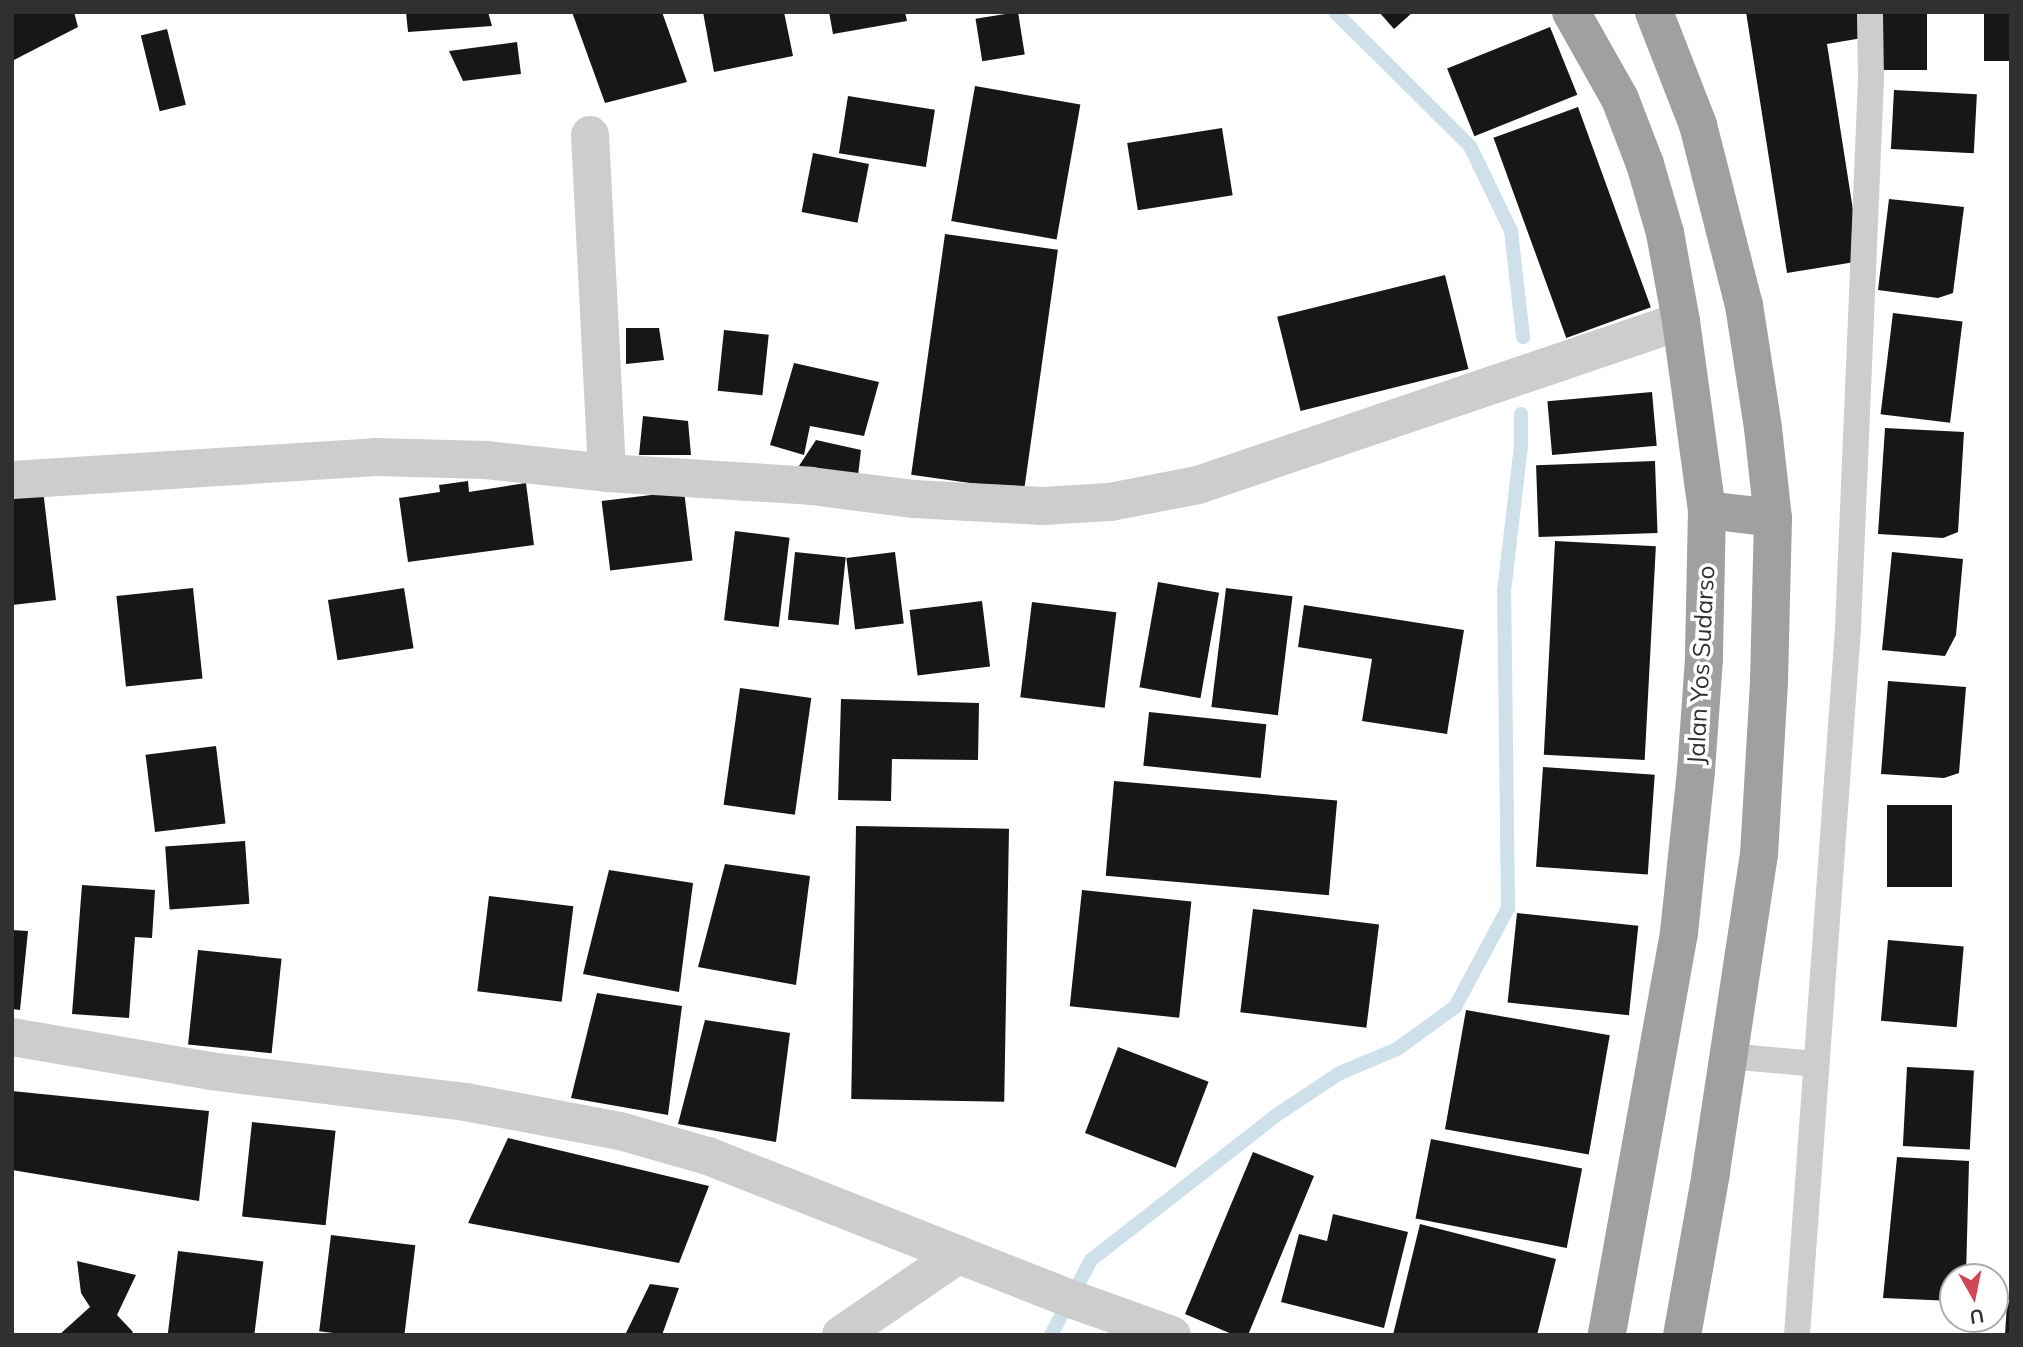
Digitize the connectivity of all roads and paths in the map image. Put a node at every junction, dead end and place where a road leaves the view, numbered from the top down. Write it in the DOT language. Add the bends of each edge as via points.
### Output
graph roads {
  1 [pos="1571,12"];
  2 [pos="1654,12"];
  3 [pos="1870,12"];
  4 [pos="590,135"];
  5 [pos="1681,321"];
  6 [pos="607,473"];
  7 [pos="12,480"];
  8 [pos="1707,510"];
  9 [pos="1773,518"];
  10 [pos="12,1037"];
  11 [pos="1728,1056"];
  12 [pos="1816,1064"];
  13 [pos="958,1255"];
  14 [pos="841,1335"];
  15 [pos="1172,1335"];
  16 [pos="1607,1335"];
  17 [pos="1682,1335"];
  18 [pos="1797,1335"];
  1 -- 5 [label="highway, Jalan Yos Sudarso" via="1620,99 1645,164 1665,233"];
  2 -- 9 [label="highway" via="1698,125 1744,305"];
  3 -- 12 [label="lane" via="1848,628"];
  4 -- 6 [label="street"];
  5 -- 6 [label="street" via="1198,485 1110,502 1016,505"];
  5 -- 8 [label="highway, Jalan Yos Sudarso"];
  6 -- 7 [label="street" via="485,460 374,457"];
  8 -- 9 [label="highway"];
  8 -- 16 [label="highway, Jalan Yos Sudarso" via="1698,746 1679,933"];
  9 -- 11 [label="highway" via="1759,854"];
  10 -- 13 [label="street" via="210,1070 466,1102 620,1131 708,1156"];
  11 -- 12 [label="lane"];
  11 -- 17 [label="highway"];
  12 -- 18 [label="lane"];
  13 -- 14 [label="street"];
  13 -- 15 [label="street"];
}
